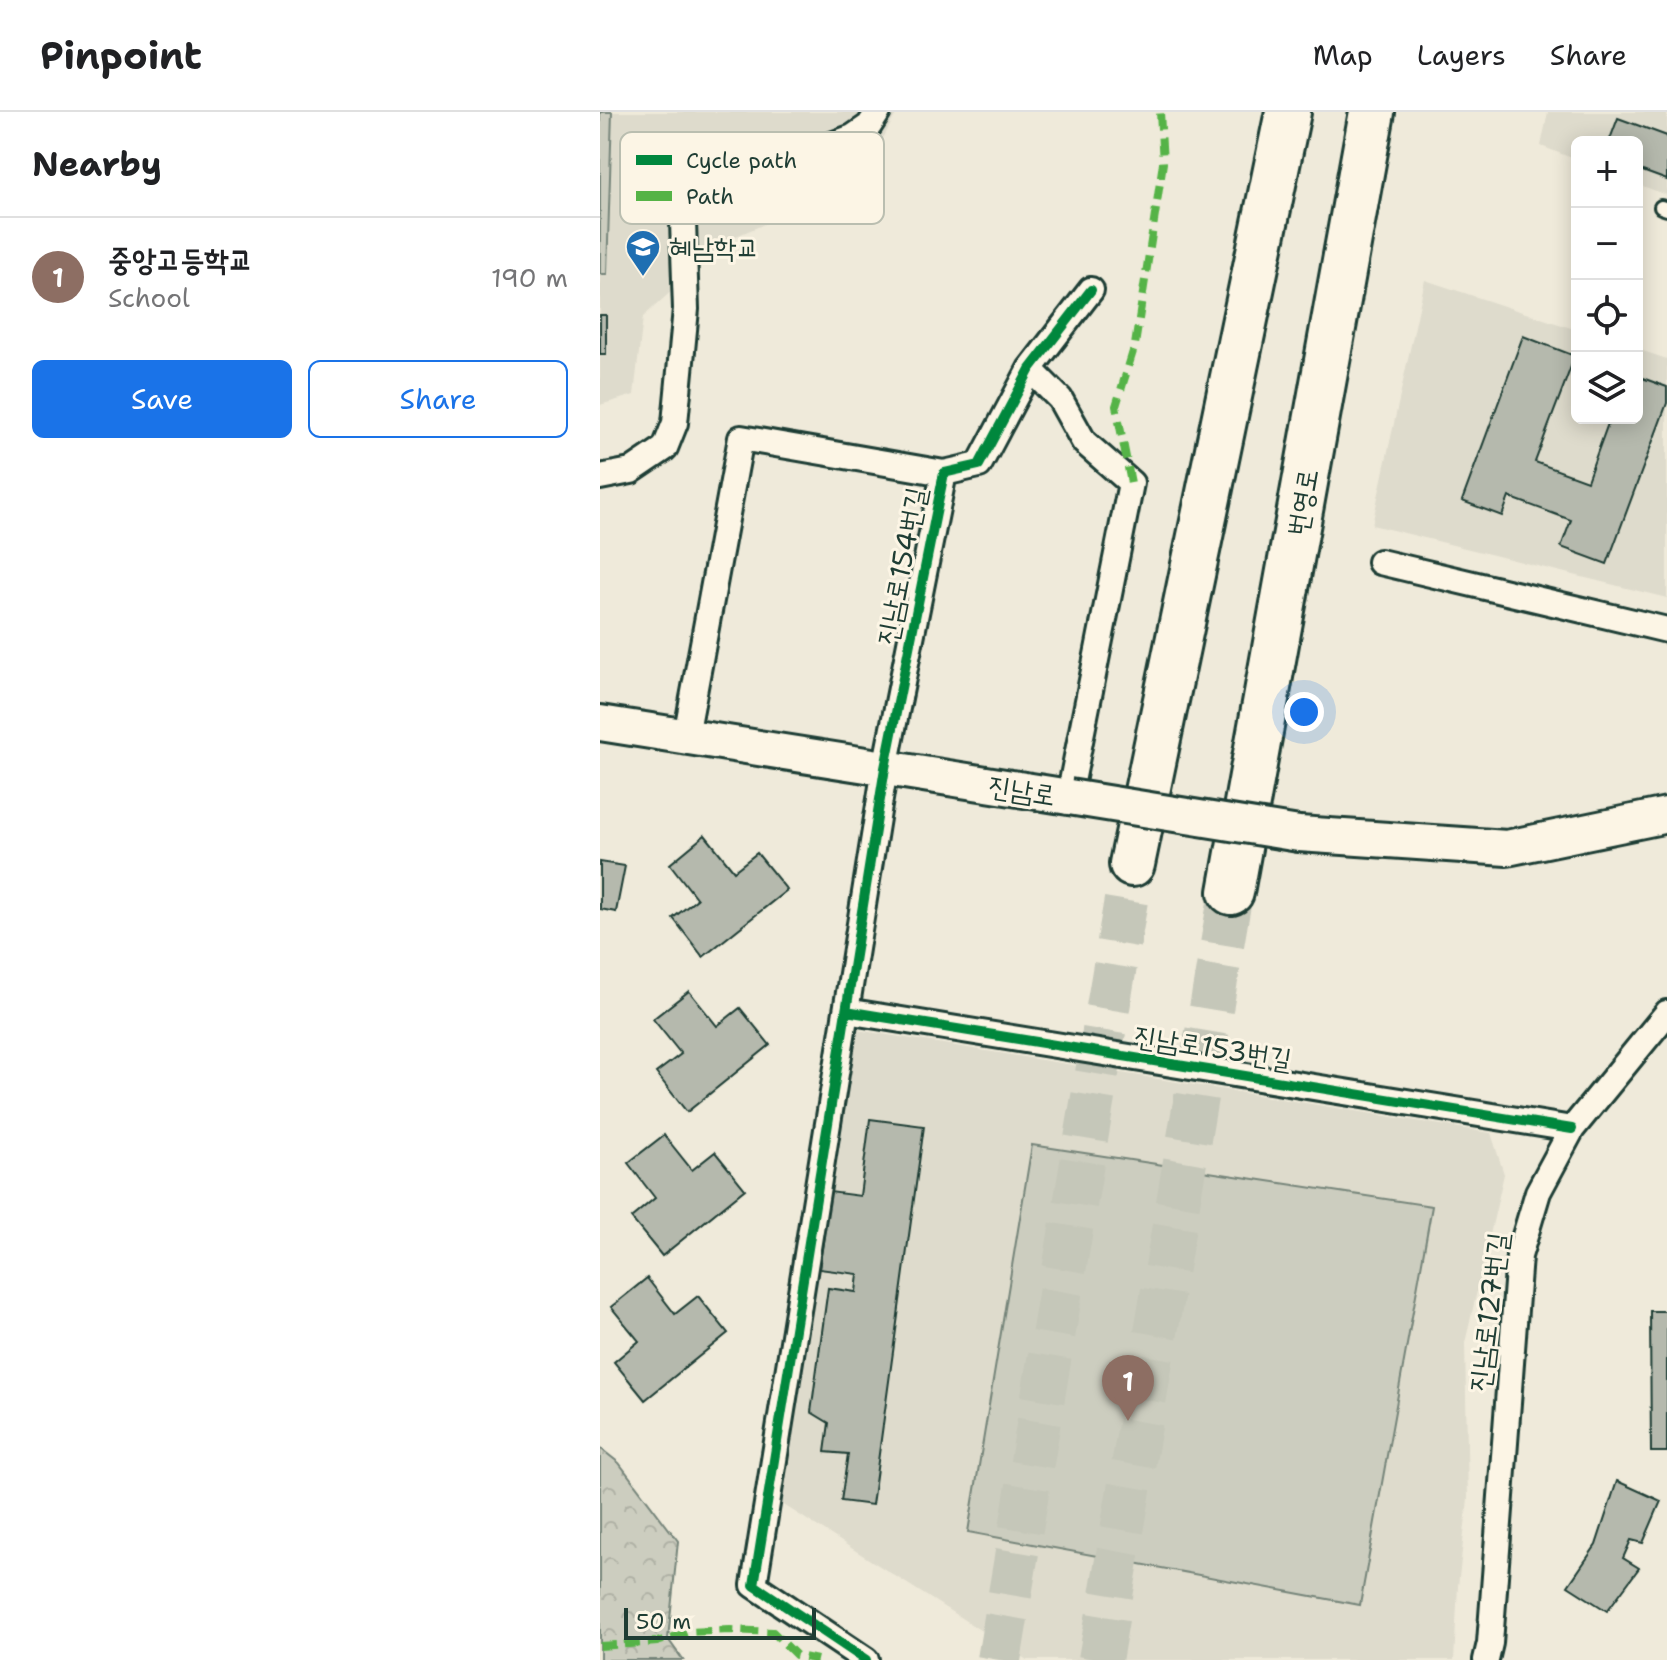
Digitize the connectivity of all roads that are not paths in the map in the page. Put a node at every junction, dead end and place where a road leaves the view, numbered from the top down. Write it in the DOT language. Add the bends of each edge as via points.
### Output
graph roads {
  1 [pos="878,112"];
  2 [pos="1288,112"];
  3 [pos="1372,112"];
  4 [pos="860,132"];
  5 [pos="683,224"];
  6 [pos="1091,290"];
  7 [pos="1030,369"];
  8 [pos="944,473"];
  9 [pos="600,477"];
  10 [pos="1380,562"];
  11 [pos="1667,630"];
  12 [pos="600,723"];
  13 [pos="686,736"];
  14 [pos="885,768"];
  15 [pos="1069,797"];
  16 [pos="1667,815"];
  17 [pos="1132,864"];
  18 [pos="1231,892"];
  19 [pos="846,1011"];
  20 [pos="1667,1013"];
  21 [pos="1572,1129"];
  22 [pos="866,1660"];
  23 [pos="1486,1660"];
  1 -- 4 [label="street"];
  2 -- 17 [label="highway"];
  3 -- 18 [label="highway, 번영로"];
  5 -- 9 [label="street" via="686,309 675,423 665,448 631,471"];
  6 -- 7 [label="street, 진남로154번길"];
  7 -- 8 [label="street, 진남로154번길" via="979,465"];
  7 -- 15 [label="street, 진남로" via="1060,399 1084,442 1131,483"];
  8 -- 13 [label="street" via="741,438"];
  8 -- 14 [label="street, 진남로154번길"];
  10 -- 11 [label="street"];
  12 -- 13 [label="main road, 진남로"];
  13 -- 14 [label="main road, 진남로"];
  14 -- 15 [label="main road, 진남로"];
  14 -- 19 [label="street"];
  15 -- 16 [label="main road, bridge" via="1299,834 1507,848"];
  19 -- 21 [label="street, 진남로153번길"];
  19 -- 22 [label="street" via="754,1585"];
  20 -- 21 [label="street, 진남로127번길"];
  21 -- 23 [label="street, 진남로127번길" via="1538,1192 1519,1256"];
}
